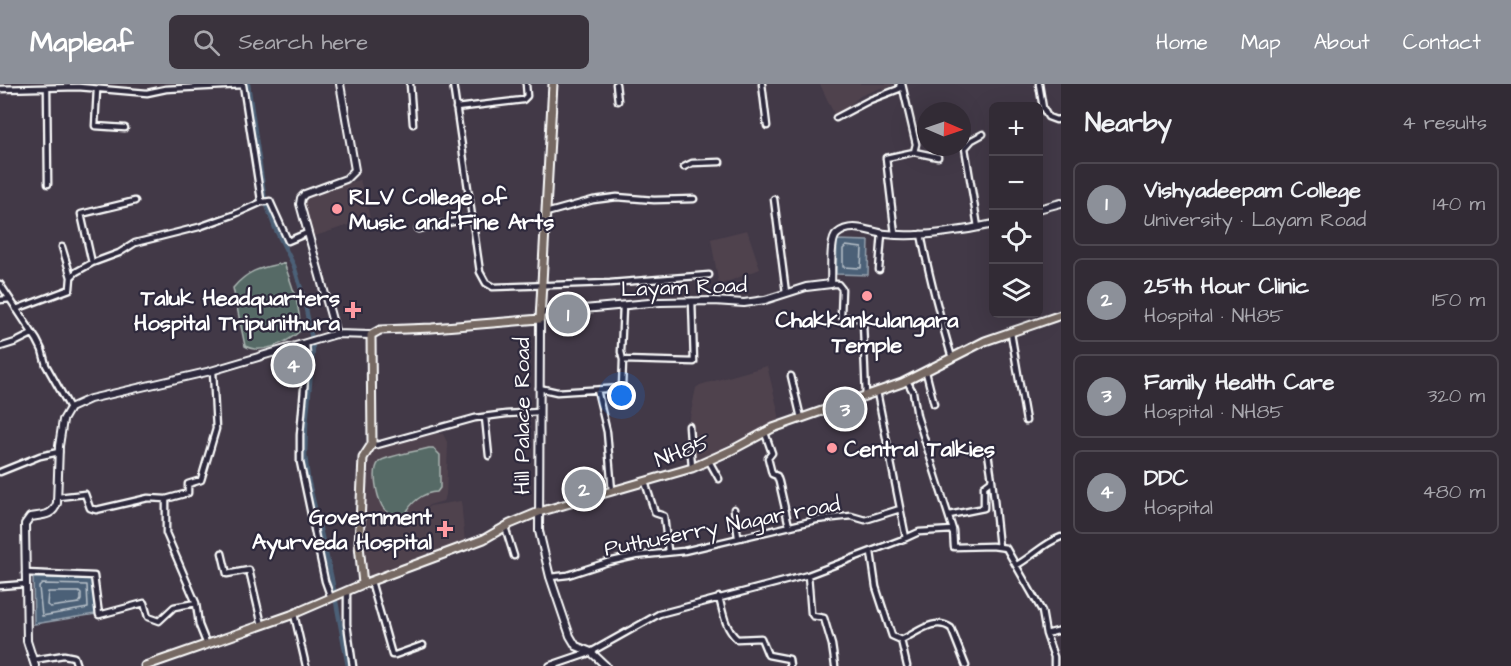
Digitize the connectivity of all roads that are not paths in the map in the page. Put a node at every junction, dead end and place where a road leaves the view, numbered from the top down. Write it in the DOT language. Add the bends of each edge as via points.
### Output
graph roads {
  1 [pos="243,84"];
  2 [pos="340,84"];
  3 [pos="410,84"];
  4 [pos="453,84"];
  5 [pos="526,84"];
  6 [pos="553,84"];
  7 [pos="615,84"];
  8 [pos="762,84"];
  9 [pos="901,84"];
  10 [pos="1039,84"];
  11 [pos="8,86"];
  12 [pos="166,87"];
  13 [pos="48,88"];
  14 [pos="0,89"];
  15 [pos="97,89"];
  16 [pos="618,101"];
  17 [pos="456,108"];
  18 [pos="836,118"];
  19 [pos="1061,119"];
  20 [pos="413,124"];
  21 [pos="767,126"];
  22 [pos="125,128"];
  23 [pos="982,134"];
  24 [pos="914,152"];
  25 [pos="938,157"];
  26 [pos="720,162"];
  27 [pos="684,167"];
  28 [pos="48,184"];
  29 [pos="694,199"];
  30 [pos="774,199"];
  31 [pos="135,201"];
  32 [pos="264,202"];
  33 [pos="1061,203"];
  34 [pos="1043,208"];
  35 [pos="546,213"];
  36 [pos="472,218"];
  37 [pos="989,225"];
  38 [pos="978,227"];
  39 [pos="418,230"];
  40 [pos="308,233"];
  41 [pos="882,233"];
  42 [pos="895,234"];
  43 [pos="921,234"];
  44 [pos="62,247"];
  45 [pos="92,263"];
  46 [pos="879,270"];
  47 [pos="710,275"];
  48 [pos="72,277"];
  49 [pos="0,284"];
  50 [pos="831,284"];
  51 [pos="542,286"];
  52 [pos="786,293"];
  53 [pos="10,299"];
  54 [pos="0,300"];
  55 [pos="692,301"];
  56 [pos="623,306"];
  57 [pos="16,309"];
  58 [pos="1061,315"];
  59 [pos="540,316"];
  60 [pos="1011,333"];
  61 [pos="32,334"];
  62 [pos="336,334"];
  63 [pos="371,335"];
  64 [pos="306,344"];
  65 [pos="0,347"];
  66 [pos="952,358"];
  67 [pos="623,360"];
  68 [pos="213,370"];
  69 [pos="926,372"];
  70 [pos="791,376"];
  71 [pos="907,381"];
  72 [pos="539,388"];
  73 [pos="597,390"];
  74 [pos="877,392"];
  75 [pos="866,396"];
  76 [pos="934,404"];
  77 [pos="70,408"];
  78 [pos="539,412"];
  79 [pos="485,417"];
  80 [pos="801,418"];
  81 [pos="1026,421"];
  82 [pos="689,426"];
  83 [pos="765,433"];
  84 [pos="372,444"];
  85 [pos="59,452"];
  86 [pos="988,453"];
  87 [pos="489,456"];
  88 [pos="709,461"];
  89 [pos="692,468"];
  90 [pos="0,472"];
  91 [pos="719,479"];
  92 [pos="992,480"];
  93 [pos="645,482"];
  94 [pos="612,491"];
  95 [pos="58,497"];
  96 [pos="166,499"];
  97 [pos="734,509"];
  98 [pos="900,509"];
  99 [pos="539,512"];
  100 [pos="949,515"];
  101 [pos="789,526"];
  102 [pos="505,527"];
  103 [pos="952,530"];
  104 [pos="738,537"];
  105 [pos="1061,537"];
  106 [pos="906,538"];
  107 [pos="999,547"];
  108 [pos="668,552"];
  109 [pos="871,552"];
  110 [pos="222,553"];
  111 [pos="514,556"];
  112 [pos="1017,565"];
  113 [pos="26,573"];
  114 [pos="808,575"];
  115 [pos="550,577"];
  116 [pos="371,581"];
  117 [pos="25,584"];
  118 [pos="363,584"];
  119 [pos="0,586"];
  120 [pos="344,592"];
  121 [pos="719,597"];
  122 [pos="331,598"];
  123 [pos="196,603"];
  124 [pos="294,614"];
  125 [pos="262,626"];
  126 [pos="1061,630"];
  127 [pos="1046,634"];
  128 [pos="901,640"];
  129 [pos="207,645"];
  130 [pos="423,645"];
  131 [pos="591,652"];
  132 [pos="34,663"];
  133 [pos="558,664"];
  134 [pos="77,666"];
  135 [pos="145,666"];
  136 [pos="306,666"];
  137 [pos="353,666"];
  138 [pos="550,666"];
  139 [pos="606,666"];
  140 [pos="790,666"];
  141 [pos="835,666"];
  142 [pos="907,666"];
  143 [pos="966,666"];
  144 [pos="1054,666"];
  1 -- 12 [label="street"];
  1 -- 32 [label="street"];
  2 -- 40 [label="main road" via="355,170 301,198"];
  3 -- 20 [label="street"];
  4 -- 17 [label="street"];
  5 -- 17 [label="street" via="527,96 523,99"];
  6 -- 35 [label="main road"];
  7 -- 16 [label="street"];
  8 -- 21 [label="street"];
  9 -- 18 [label="street"];
  9 -- 24 [label="street" via="916,144"];
  10 -- 19 [label="street" via="1048,117"];
  11 -- 13 [label="street"];
  11 -- 14 [label="street"];
  12 -- 15 [label="street" via="147,93"];
  13 -- 15 [label="street"];
  13 -- 28 [label="street"];
  15 -- 22 [label="street" via="95,126"];
  17 -- 36 [label="street"];
  23 -- 38 [label="street" via="965,148"];
  24 -- 25 [label="street"];
  24 -- 42 [label="street" via="886,158"];
  26 -- 27 [label="street"];
  29 -- 35 [label="street" via="617,197"];
  30 -- 52 [label="street"];
  31 -- 45 [label="street" via="81,214"];
  32 -- 40 [label="street" via="270,201 288,241"];
  32 -- 45 [label="street" via="200,227 142,240"];
  33 -- 34 [label="main road"];
  35 -- 51 [label="main road"];
  36 -- 39 [label="street"];
  36 -- 51 [label="street" via="480,272 486,283 493,287"];
  37 -- 38 [label="main road"];
  38 -- 43 [label="main road"];
  40 -- 62 [label="main road"];
  41 -- 42 [label="main road"];
  41 -- 46 [label="street"];
  41 -- 50 [label="main road" via="854,228 837,233 832,240"];
  42 -- 43 [label="main road"];
  43 -- 66 [label="street"];
  44 -- 48 [label="street"];
  45 -- 48 [label="street"];
  47 -- 51 [label="street"];
  48 -- 57 [label="street" via="70,290"];
  49 -- 53 [label="street"];
  50 -- 52 [label="main road, Layam Road"];
  50 -- 75 [label="street" via="842,289 841,316 861,318 863,322"];
  51 -- 59 [label="main road"];
  52 -- 55 [label="main road, Layam Road" via="744,303"];
  53 -- 54 [label="street"];
  53 -- 57 [label="street"];
  55 -- 56 [label="main road, Layam Road"];
  55 -- 67 [label="street" via="694,362"];
  56 -- 59 [label="main road, Layam Road"];
  56 -- 67 [label="street"];
  57 -- 61 [label="street"];
  58 -- 60 [label="main road, NH85"];
  59 -- 63 [label="main road" via="380,330"];
  59 -- 72 [label="main road, Hill Palace Road"];
  60 -- 66 [label="main road, NH85 / NH85"];
  60 -- 81 [label="street"];
  61 -- 65 [label="street"];
  61 -- 77 [label="street"];
  62 -- 63 [label="main road"];
  62 -- 64 [label="main road"];
  63 -- 84 [label="main road"];
  64 -- 68 [label="main road"];
  64 -- 122 [label="street" via="300,462"];
  66 -- 69 [label="main road, NH85 / NH85"];
  67 -- 73 [label="street" via="622,388"];
  68 -- 77 [label="main road" via="90,399"];
  68 -- 96 [label="street" via="216,429 201,480 188,484 188,493"];
  69 -- 71 [label="main road, NH85 / NH85"];
  69 -- 76 [label="street"];
  70 -- 80 [label="street"];
  71 -- 74 [label="main road, NH85 / NH85"];
  71 -- 100 [label="street"];
  72 -- 73 [label="street" via="557,392"];
  72 -- 78 [label="main road, Hill Palace Road"];
  73 -- 94 [label="street" via="607,432"];
  74 -- 75 [label="main road, NH85 / NH85"];
  74 -- 98 [label="street"];
  75 -- 80 [label="main road, NH85 / NH85"];
  77 -- 85 [label="main road" via="63,420"];
  78 -- 79 [label="street"];
  78 -- 99 [label="main road, Hill Palace Road"];
  79 -- 84 [label="street"];
  79 -- 87 [label="street"];
  80 -- 83 [label="main road, NH85 / NH85"];
  82 -- 89 [label="street"];
  83 -- 88 [label="main road, NH85 / NH85"];
  83 -- 101 [label="street" via="772,449 769,465 779,482"];
  84 -- 118 [label="main road" via="363,458 358,545"];
  85 -- 90 [label="street"];
  85 -- 95 [label="main road"];
  86 -- 92 [label="street"];
  88 -- 89 [label="main road, NH85 / NH85"];
  88 -- 91 [label="street"];
  89 -- 93 [label="main road, NH85 / NH85"];
  92 -- 100 [label="street" via="984,486 984,508"];
  92 -- 107 [label="street"];
  93 -- 94 [label="main road, NH85 / NH85"];
  93 -- 108 [label="street" via="655,513 664,516"];
  94 -- 99 [label="main road, NH85 / NH85"];
  95 -- 96 [label="street" via="85,494 90,508 96,510 148,498"];
  95 -- 113 [label="main road" via="52,513 26,520"];
  96 -- 123 [label="street" via="165,532"];
  97 -- 104 [label="street"];
  98 -- 101 [label="street, Puthuserry Nagar road" via="865,520 851,516"];
  98 -- 106 [label="street"];
  99 -- 102 [label="main road, NH85"];
  99 -- 115 [label="main road" via="539,531"];
  100 -- 103 [label="street"];
  101 -- 104 [label="street, Puthuserry Nagar road"];
  102 -- 111 [label="street"];
  102 -- 116 [label="main road, NH85"];
  103 -- 106 [label="street" via="919,532"];
  103 -- 107 [label="street" via="954,547"];
  104 -- 108 [label="street, Puthuserry Nagar road"];
  105 -- 112 [label="street" via="1042,545"];
  106 -- 109 [label="street"];
  107 -- 112 [label="street" via="1006,548"];
  108 -- 115 [label="street, Puthuserry Nagar road"];
  109 -- 114 [label="street"];
  109 -- 128 [label="street" via="876,587 892,636"];
  110 -- 125 [label="street" via="227,574 249,570"];
  112 -- 127 [label="street" via="1042,611"];
  113 -- 117 [label="main road"];
  113 -- 123 [label="street" via="94,576 99,615 144,603 148,617 159,621 174,607"];
  114 -- 121 [label="street"];
  114 -- 141 [label="street" via="811,614 824,618"];
  115 -- 131 [label="main road" via="570,636 576,646"];
  116 -- 118 [label="main road, NH85"];
  116 -- 130 [label="street" via="392,655"];
  117 -- 119 [label="street"];
  117 -- 132 [label="main road" via="27,641"];
  118 -- 120 [label="main road, NH85"];
  120 -- 122 [label="main road, NH85"];
  120 -- 137 [label="street"];
  121 -- 131 [label="street" via="659,614"];
  121 -- 140 [label="street" via="725,622 737,639 761,638 768,655 789,659"];
  122 -- 124 [label="main road, NH85"];
  123 -- 129 [label="street"];
  124 -- 125 [label="main road, NH85"];
  124 -- 136 [label="street"];
  125 -- 129 [label="main road, NH85"];
  126 -- 127 [label="street"];
  127 -- 144 [label="street"];
  128 -- 142 [label="street"];
  128 -- 143 [label="street" via="926,626 948,625"];
  129 -- 135 [label="main road, NH85"];
  131 -- 133 [label="main road"];
  131 -- 139 [label="main road"];
  132 -- 134 [label="street" via="64,655 74,657"];
  133 -- 138 [label="main road"];
}
